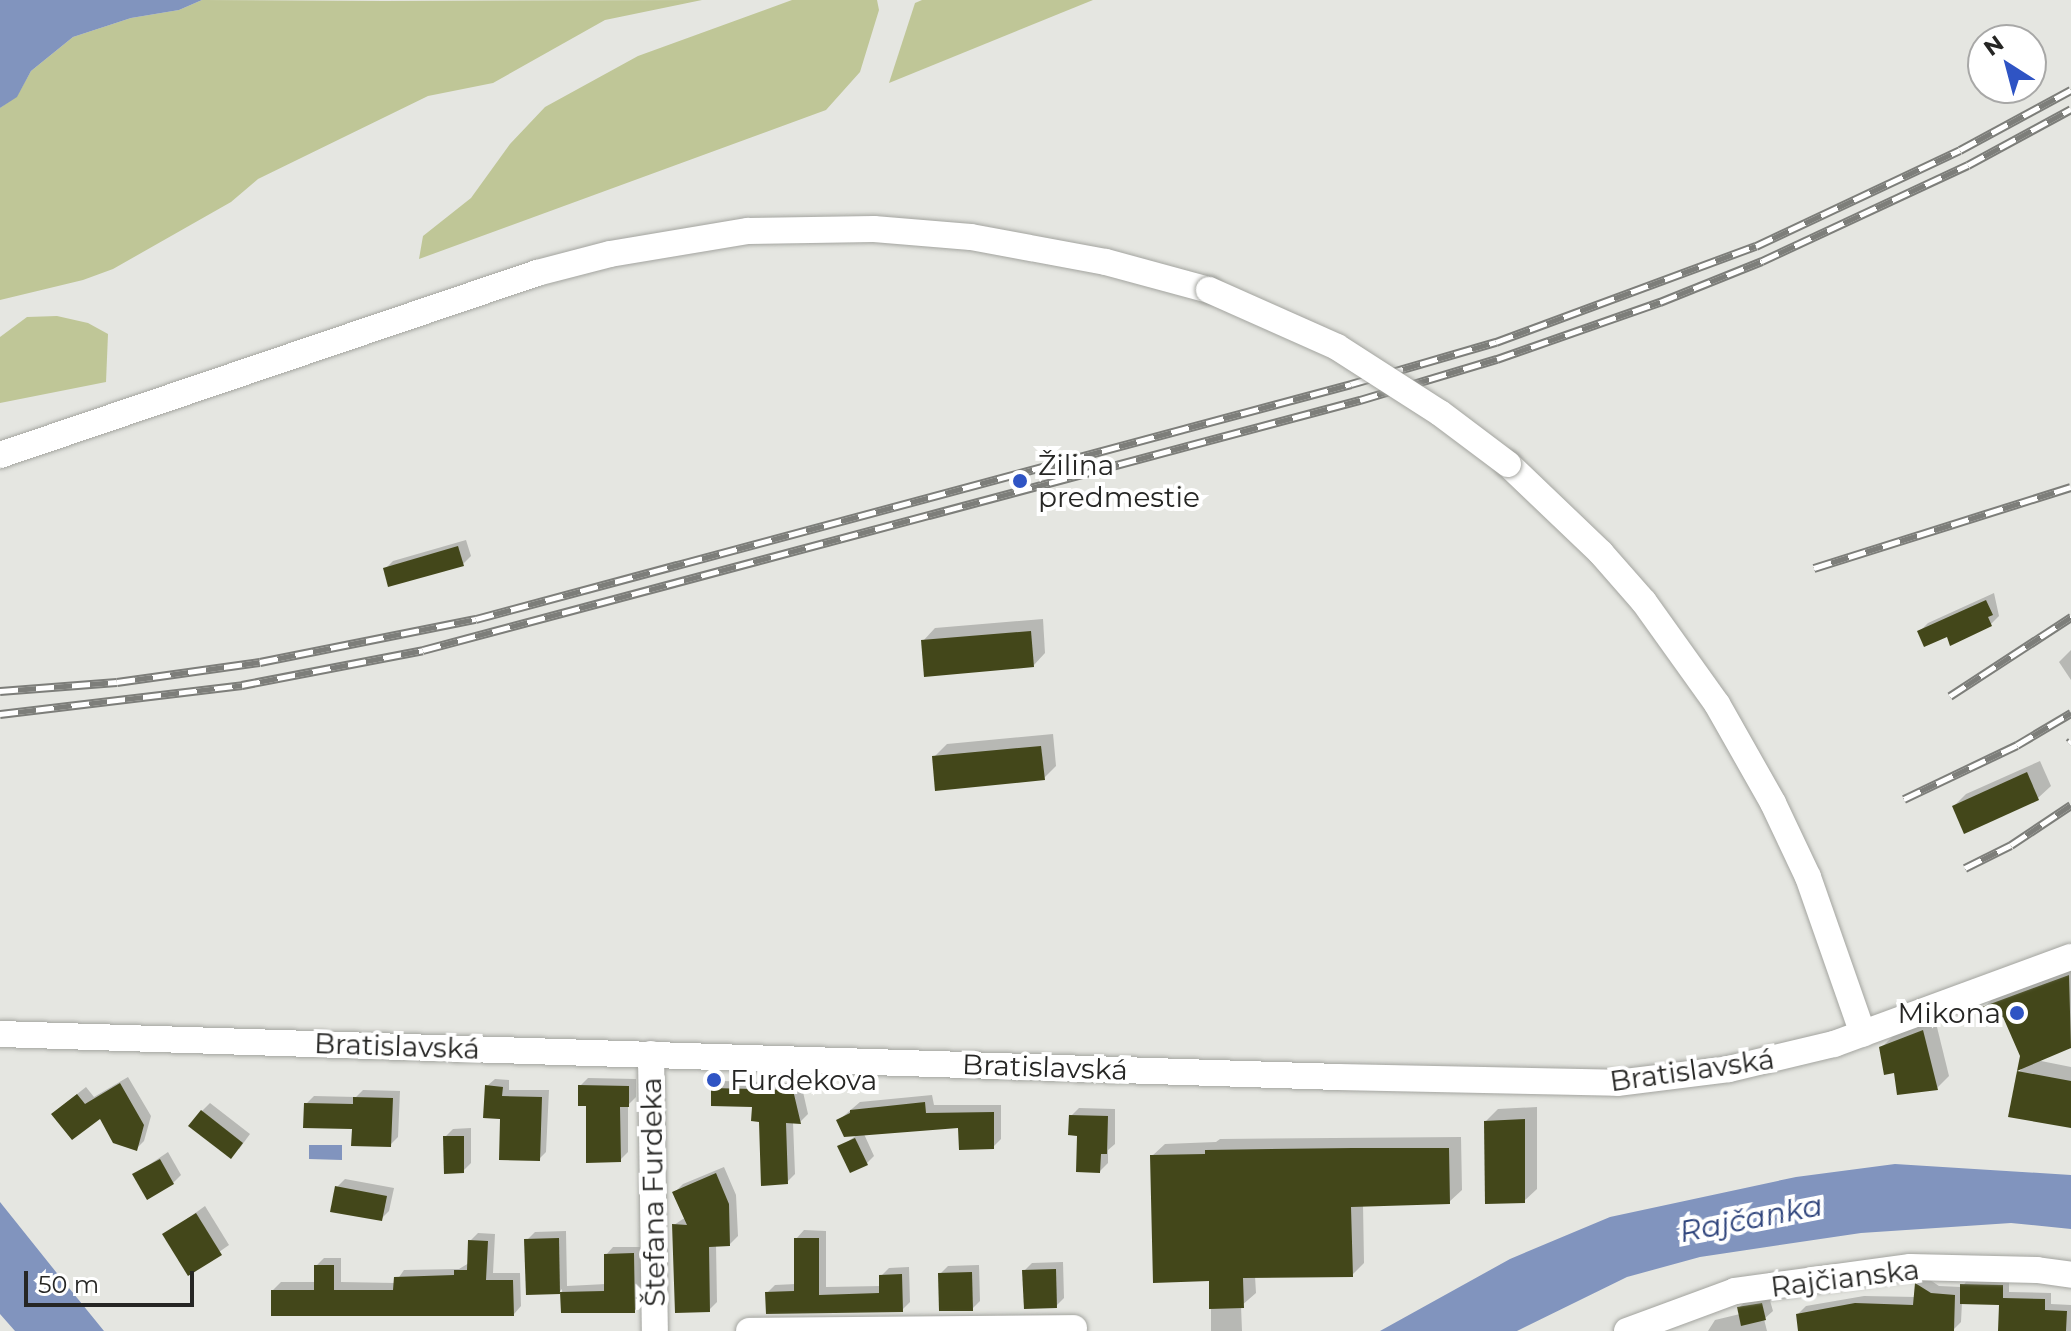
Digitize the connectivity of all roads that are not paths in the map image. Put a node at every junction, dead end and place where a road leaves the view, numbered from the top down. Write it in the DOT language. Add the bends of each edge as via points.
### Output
graph roads {
  1 [pos="0,455"];
  2 [pos="2071,957"];
  3 [pos="0,1034"];
  4 [pos="1863,1034"];
  5 [pos="651,1054"];
  6 [pos="2071,1275"];
  7 [pos="1074,1328"];
  8 [pos="655,1331"];
  9 [pos="749,1331"];
  10 [pos="1627,1331"];
  1 -- 4 [label="street, bridge" via="537,273 610,254 748,231 874,229 971,237 1106,262 1209,290 1337,347 1440,413 1508,464 1610,563 1684,654 1773,803 1808,877"];
  2 -- 4 [label="street, Bratislavská"];
  3 -- 5 [label="street, Bratislavská"];
  4 -- 5 [label="street, Bratislavská" via="1729,1069 1562,1084"];
  5 -- 8 [label="street, Štefana Furdeka"];
  6 -- 10 [label="street, Rajčianska" via="1910,1267 1735,1291"];
  7 -- 9 [label="street"];
}
